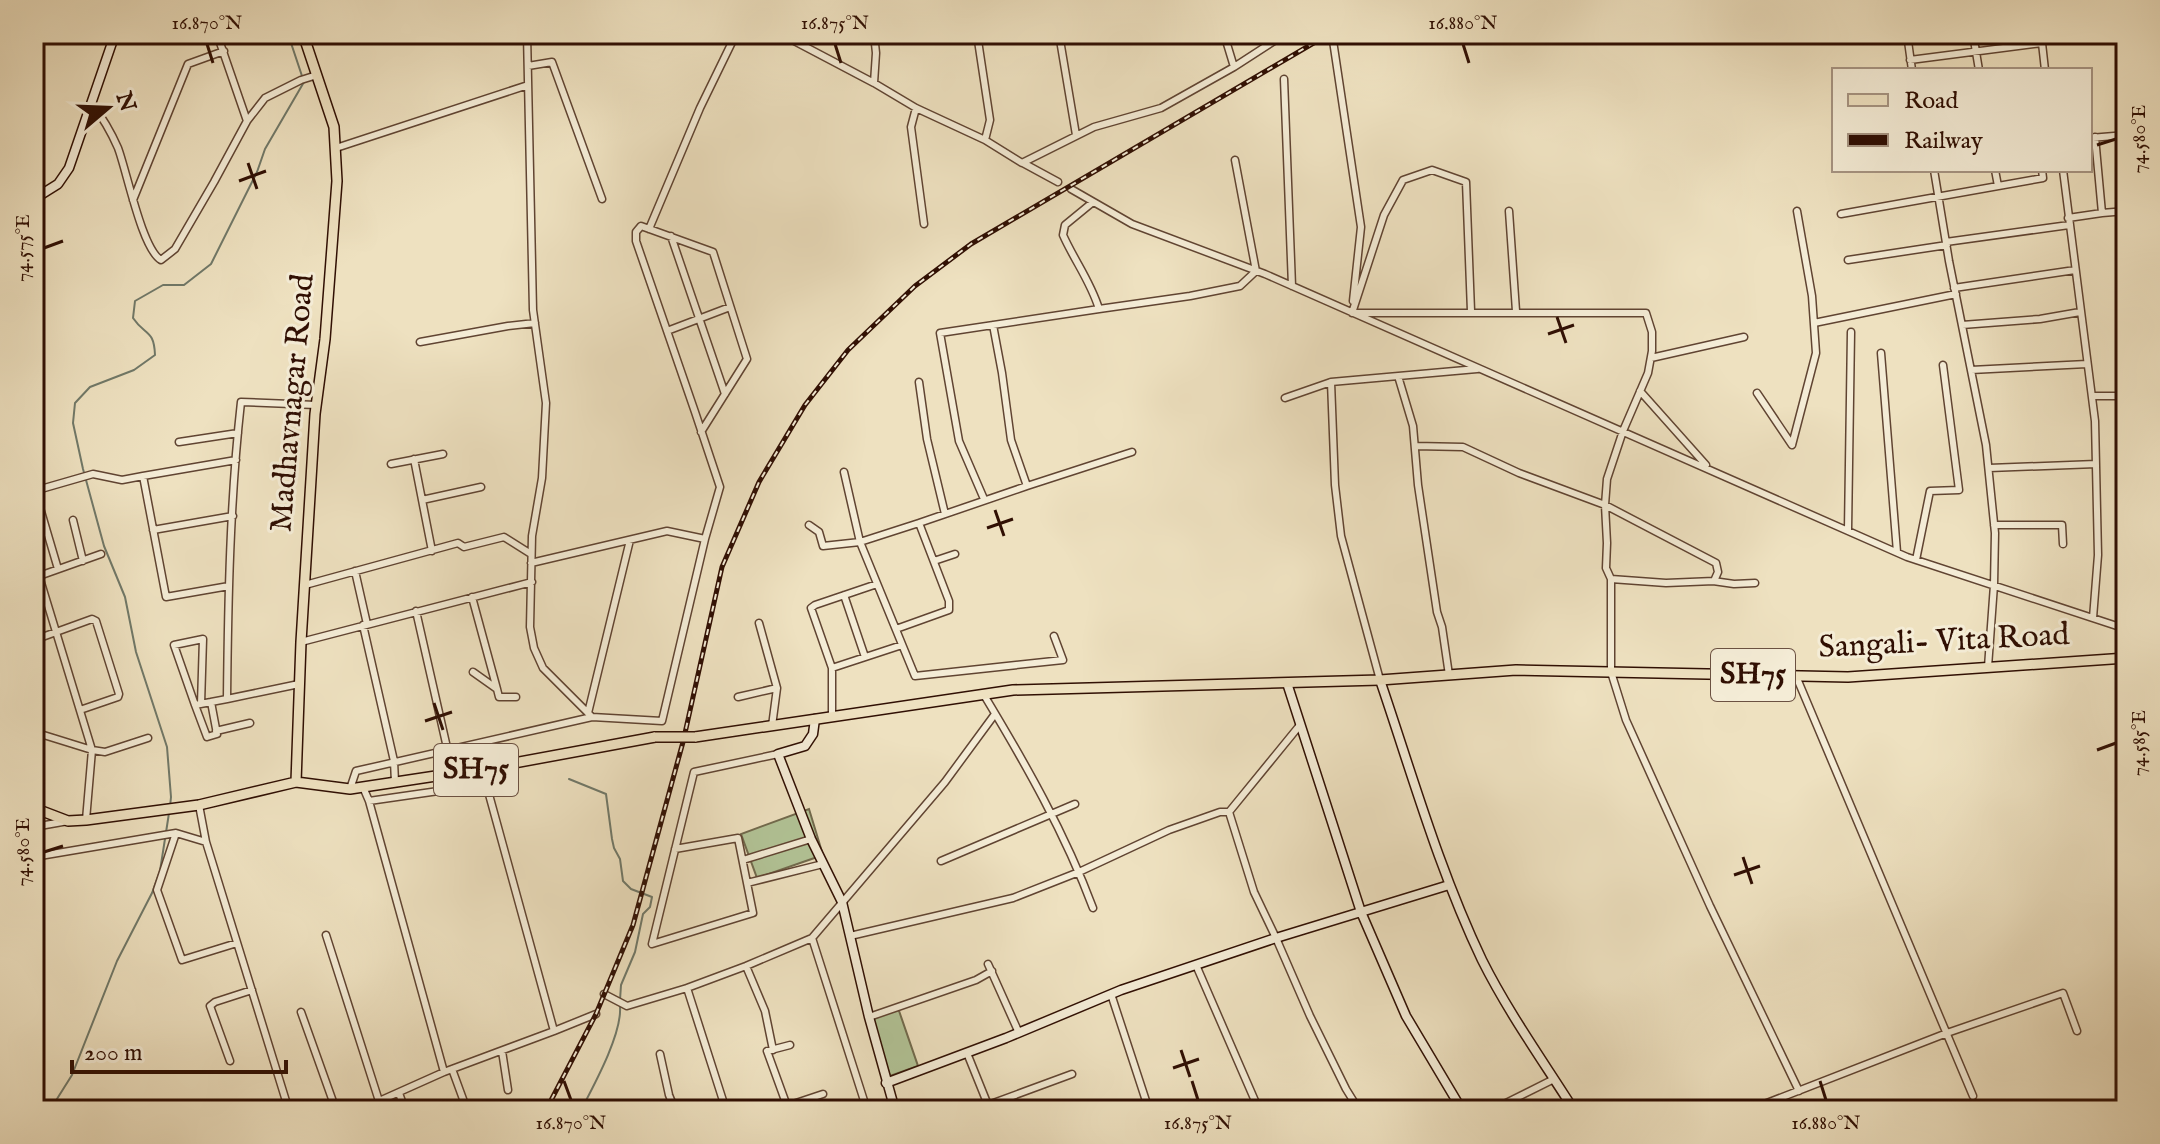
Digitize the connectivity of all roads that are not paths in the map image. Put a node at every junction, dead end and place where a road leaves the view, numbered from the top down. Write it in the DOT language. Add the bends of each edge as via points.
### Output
graph roads {
  1 [pos="115,34"];
  2 [pos="217,34"];
  3 [pos="303,34"];
  4 [pos="527,34"];
  5 [pos="736,34"];
  6 [pos="781,34"];
  7 [pos="874,34"];
  8 [pos="977,34"];
  9 [pos="1059,34"];
  10 [pos="1224,34"];
  11 [pos="1285,34"];
  12 [pos="1332,34"];
  13 [pos="1907,34"];
  14 [pos="1973,34"];
  15 [pos="224,51"];
  16 [pos="1976,52"];
  17 [pos="1910,60"];
  18 [pos="528,66"];
  19 [pos="1234,67"];
  20 [pos="1912,68"];
  21 [pos="1979,68"];
  22 [pos="2045,68"];
  23 [pos="317,75"];
  24 [pos="1284,79"];
  25 [pos="874,83"];
  26 [pos="528,85"];
  27 [pos="92,104"];
  28 [pos="916,108"];
  29 [pos="247,121"];
  30 [pos="1076,135"];
  31 [pos="2126,135"];
  32 [pos="2093,138"];
  33 [pos="985,140"];
  34 [pos="336,148"];
  35 [pos="1235,160"];
  36 [pos="1022,163"];
  37 [pos="1934,172"];
  38 [pos="1995,172"];
  39 [pos="2042,172"];
  40 [pos="2063,172"];
  41 [pos="1058,182"];
  42 [pos="1998,186"];
  43 [pos="1071,189"];
  44 [pos="1939,197"];
  45 [pos="34,199"];
  46 [pos="602,199"];
  47 [pos="133,200"];
  48 [pos="1093,202"];
  49 [pos="1509,211"];
  50 [pos="1797,211"];
  51 [pos="2126,211"];
  52 [pos="2102,213"];
  53 [pos="1841,214"];
  54 [pos="2069,221"];
  55 [pos="924,224"];
  56 [pos="649,229"];
  57 [pos="671,236"];
  58 [pos="1946,244"];
  59 [pos="1848,260"];
  60 [pos="2075,270"];
  61 [pos="1256,271"];
  62 [pos="1292,286"];
  63 [pos="1955,291"];
  64 [pos="730,307"];
  65 [pos="1099,309"];
  66 [pos="1471,311"];
  67 [pos="1516,311"];
  68 [pos="2080,312"];
  69 [pos="1352,313"];
  70 [pos="699,319"];
  71 [pos="535,323"];
  72 [pos="1814,323"];
  73 [pos="993,325"];
  74 [pos="1962,325"];
  75 [pos="667,331"];
  76 [pos="1851,332"];
  77 [pos="1744,337"];
  78 [pos="420,342"];
  79 [pos="1881,353"];
  80 [pos="1651,358"];
  81 [pos="2087,364"];
  82 [pos="1943,365"];
  83 [pos="1480,369"];
  84 [pos="1971,370"];
  85 [pos="1398,376"];
  86 [pos="919,382"];
  87 [pos="1331,382"];
  88 [pos="1640,391"];
  89 [pos="1757,393"];
  90 [pos="725,394"];
  91 [pos="2092,396"];
  92 [pos="2126,396"];
  93 [pos="1285,398"];
  94 [pos="316,405"];
  95 [pos="1623,431"];
  96 [pos="701,432"];
  97 [pos="238,433"];
  98 [pos="179,442"];
  99 [pos="1415,446"];
  100 [pos="1132,452"];
  101 [pos="443,454"];
  102 [pos="414,459"];
  103 [pos="236,460"];
  104 [pos="391,464"];
  105 [pos="2096,464"];
  106 [pos="1708,468"];
  107 [pos="1989,468"];
  108 [pos="844,472"];
  109 [pos="143,476"];
  110 [pos="1027,486"];
  111 [pos="481,487"];
  112 [pos="34,491"];
  113 [pos="984,499"];
  114 [pos="422,500"];
  115 [pos="1605,505"];
  116 [pos="945,514"];
  117 [pos="233,516"];
  118 [pos="73,520"];
  119 [pos="44,522"];
  120 [pos="919,523"];
  121 [pos="34,525"];
  122 [pos="809,525"];
  123 [pos="1994,525"];
  124 [pos="153,530"];
  125 [pos="1848,530"];
  126 [pos="705,539"];
  127 [pos="630,540"];
  128 [pos="860,542"];
  129 [pos="2063,544"];
  130 [pos="432,551"];
  131 [pos="1897,552"];
  132 [pos="101,554"];
  133 [pos="531,554"];
  134 [pos="955,554"];
  135 [pos="1916,560"];
  136 [pos="83,561"];
  137 [pos="934,561"];
  138 [pos="531,563"];
  139 [pos="58,569"];
  140 [pos="355,571"];
  141 [pos="36,577"];
  142 [pos="1611,579"];
  143 [pos="1713,581"];
  144 [pos="532,582"];
  145 [pos="1755,583"];
  146 [pos="877,584"];
  147 [pos="305,585"];
  148 [pos="1994,585"];
  149 [pos="229,586"];
  150 [pos="844,595"];
  151 [pos="472,597"];
  152 [pos="416,611"];
  153 [pos="2093,618"];
  154 [pos="759,623"];
  155 [pos="365,624"];
  156 [pos="896,629"];
  157 [pos="2126,629"];
  158 [pos="56,632"];
  159 [pos="1054,636"];
  160 [pos="34,640"];
  161 [pos="301,642"];
  162 [pos="902,645"];
  163 [pos="865,657"];
  164 [pos="2126,658"];
  165 [pos="1988,667"];
  166 [pos="832,668"];
  167 [pos="473,672"];
  168 [pos="1611,672"];
  169 [pos="1449,675"];
  170 [pos="1796,676"];
  171 [pos="1380,680"];
  172 [pos="1287,683"];
  173 [pos="299,684"];
  174 [pos="777,688"];
  175 [pos="497,689"];
  176 [pos="984,695"];
  177 [pos="516,697"];
  178 [pos="738,697"];
  179 [pos="227,699"];
  180 [pos="211,702"];
  181 [pos="198,704"];
  182 [pos="80,710"];
  183 [pos="995,714"];
  184 [pos="590,715"];
  185 [pos="832,717"];
  186 [pos="815,719"];
  187 [pos="250,723"];
  188 [pos="1300,725"];
  189 [pos="772,726"];
  190 [pos="216,731"];
  191 [pos="34,732"];
  192 [pos="148,738"];
  193 [pos="448,748"];
  194 [pos="92,750"];
  195 [pos="778,754"];
  196 [pos="394,761"];
  197 [pos="482,769"];
  198 [pos="453,774"];
  199 [pos="296,782"];
  200 [pos="395,782"];
  201 [pos="487,784"];
  202 [pos="363,787"];
  203 [pos="350,789"];
  204 [pos="369,801"];
  205 [pos="1075,804"];
  206 [pos="199,805"];
  207 [pos="34,808"];
  208 [pos="1229,812"];
  209 [pos="1050,814"];
  210 [pos="86,820"];
  211 [pos="68,821"];
  212 [pos="34,827"];
  213 [pos="176,833"];
  214 [pos="811,839"];
  215 [pos="206,842"];
  216 [pos="675,849"];
  217 [pos="34,857"];
  218 [pos="743,860"];
  219 [pos="941,861"];
  220 [pos="823,864"];
  221 [pos="1079,872"];
  222 [pos="747,883"];
  223 [pos="1449,885"];
  224 [pos="842,902"];
  225 [pos="1093,908"];
  226 [pos="1361,912"];
  227 [pos="326,935"];
  228 [pos="850,936"];
  229 [pos="812,938"];
  230 [pos="1276,938"];
  231 [pos="237,943"];
  232 [pos="988,964"];
  233 [pos="1196,965"];
  234 [pos="746,966"];
  235 [pos="992,971"];
  236 [pos="687,988"];
  237 [pos="252,990"];
  238 [pos="604,994"];
  239 [pos="1111,994"];
  240 [pos="301,1012"];
  241 [pos="596,1014"];
  242 [pos="869,1017"];
  243 [pos="554,1031"];
  244 [pos="2077,1031"];
  245 [pos="1019,1033"];
  246 [pos="1947,1033"];
  247 [pos="790,1045"];
  248 [pos="773,1050"];
  249 [pos="502,1051"];
  250 [pos="967,1053"];
  251 [pos="660,1054"];
  252 [pos="230,1061"];
  253 [pos="452,1069"];
  254 [pos="444,1072"];
  255 [pos="1072,1074"];
  256 [pos="1554,1079"];
  257 [pos="886,1083"];
  258 [pos="508,1090"];
  259 [pos="1799,1091"];
  260 [pos="399,1093"];
  261 [pos="823,1094"];
  262 [pos="1973,1096"];
  263 [pos="286,1101"];
  264 [pos="379,1101"];
  265 [pos="787,1106"];
  266 [pos="989,1108"];
  267 [pos="336,1110"];
  268 [pos="359,1110"];
  269 [pos="405,1110"];
  270 [pos="467,1110"];
  271 [pos="675,1110"];
  272 [pos="726,1110"];
  273 [pos="775,1110"];
  274 [pos="867,1110"];
  275 [pos="895,1110"];
  276 [pos="1149,1110"];
  277 [pos="1259,1110"];
  278 [pos="1359,1110"];
  279 [pos="1462,1110"];
  280 [pos="1492,1110"];
  281 [pos="1574,1110"];
  282 [pos="1749,1110"];
  1 -- 27 [label="street"];
  2 -- 15 [label="street"];
  3 -- 23 [label="main road, Madhavnagar Road"];
  4 -- 18 [label="street"];
  5 -- 56 [label="street"];
  6 -- 25 [label="street"];
  7 -- 25 [label="street"];
  8 -- 33 [label="street" via="990,120"];
  9 -- 30 [label="street"];
  10 -- 19 [label="street"];
  11 -- 19 [label="street"];
  12 -- 69 [label="street" via="1361,227"];
  13 -- 17 [label="street"];
  14 -- 16 [label="street"];
  15 -- 29 [label="street"];
  15 -- 47 [label="street" via="188,64"];
  16 -- 17 [label="street"];
  16 -- 21 [label="street"];
  16 -- 22 [label="street" via="2042,43"];
  17 -- 20 [label="street"];
  18 -- 26 [label="street"];
  18 -- 46 [label="street" via="552,62"];
  19 -- 30 [label="street" via="1161,108"];
  23 -- 29 [label="street" via="270,94"];
  23 -- 34 [label="main road, Madhavnagar Road"];
  24 -- 62 [label="street"];
  25 -- 28 [label="street"];
  26 -- 34 [label="street"];
  26 -- 71 [label="street"];
  27 -- 45 [label="street" via="69,168 58,184"];
  27 -- 47 [label="street" via="118,149"];
  28 -- 33 [label="street"];
  28 -- 55 [label="street" via="911,127"];
  29 -- 47 [label="street" via="175,249 161,260 153,253"];
  30 -- 36 [label="street"];
  31 -- 32 [label="street"];
  32 -- 52 [label="street"];
  33 -- 36 [label="street"];
  34 -- 94 [label="main road, Madhavnagar Road" via="335,217"];
  35 -- 61 [label="street"];
  36 -- 41 [label="street"];
  37 -- 44 [label="street"];
  38 -- 42 [label="street"];
  39 -- 42 [label="street" via="2043,178"];
  40 -- 54 [label="street"];
  42 -- 44 [label="street"];
  43 -- 48 [label="street"];
  44 -- 53 [label="street"];
  44 -- 58 [label="street"];
  48 -- 61 [label="street" via="1132,224"];
  48 -- 65 [label="street" via="1065,225 1063,235"];
  49 -- 67 [label="street"];
  50 -- 72 [label="street"];
  51 -- 52 [label="street"];
  52 -- 54 [label="street"];
  54 -- 58 [label="street"];
  54 -- 60 [label="street"];
  56 -- 57 [label="street"];
  56 -- 75 [label="street" via="641,226 636,241"];
  57 -- 64 [label="street" via="713,252"];
  57 -- 70 [label="street"];
  58 -- 59 [label="street"];
  58 -- 63 [label="street"];
  60 -- 63 [label="street"];
  60 -- 68 [label="street"];
  61 -- 62 [label="street"];
  61 -- 65 [label="street" via="1240,286"];
  62 -- 69 [label="street"];
  63 -- 72 [label="street"];
  63 -- 74 [label="street"];
  64 -- 70 [label="street"];
  64 -- 90 [label="street" via="747,359"];
  65 -- 73 [label="street"];
  66 -- 67 [label="street"];
  66 -- 69 [label="street"];
  66 -- 69 [label="street" via="1466,182 1432,170 1403,180 1384,215"];
  67 -- 80 [label="street" via="1646,313"];
  68 -- 74 [label="street"];
  68 -- 81 [label="street"];
  69 -- 83 [label="street"];
  70 -- 75 [label="street"];
  70 -- 90 [label="street"];
  71 -- 78 [label="street"];
  71 -- 133 [label="street" via="546,403"];
  72 -- 89 [label="street" via="1816,353 1792,445"];
  73 -- 110 [label="street" via="1011,440"];
  73 -- 113 [label="street" via="940,333 959,441"];
  74 -- 84 [label="street"];
  75 -- 96 [label="street"];
  76 -- 125 [label="street"];
  77 -- 80 [label="street"];
  79 -- 131 [label="street"];
  80 -- 88 [label="street"];
  81 -- 84 [label="street"];
  81 -- 91 [label="street"];
  82 -- 135 [label="street" via="1959,490 1930,491"];
  83 -- 85 [label="street"];
  83 -- 95 [label="street"];
  84 -- 107 [label="street"];
  85 -- 87 [label="street"];
  85 -- 99 [label="street"];
  86 -- 116 [label="street"];
  87 -- 93 [label="street"];
  87 -- 171 [label="street" via="1341,536"];
  88 -- 95 [label="street"];
  88 -- 106 [label="street"];
  90 -- 96 [label="street"];
  91 -- 92 [label="street"];
  91 -- 105 [label="street"];
  94 -- 97 [label="street" via="241,402"];
  94 -- 147 [label="main road, Madhavnagar Road"];
  95 -- 106 [label="street"];
  95 -- 115 [label="street" via="1607,479"];
  96 -- 126 [label="street" via="720,487"];
  97 -- 98 [label="street"];
  97 -- 103 [label="street"];
  99 -- 115 [label="street" via="1463,447"];
  99 -- 169 [label="street"];
  100 -- 110 [label="street"];
  101 -- 102 [label="street"];
  102 -- 104 [label="street"];
  102 -- 114 [label="street"];
  103 -- 109 [label="street"];
  103 -- 117 [label="street"];
  105 -- 107 [label="street"];
  105 -- 153 [label="street"];
  106 -- 125 [label="street"];
  107 -- 123 [label="street"];
  108 -- 128 [label="street"];
  109 -- 112 [label="street" via="122,480 93,474"];
  109 -- 124 [label="street"];
  110 -- 113 [label="street"];
  111 -- 114 [label="street"];
  112 -- 119 [label="street"];
  113 -- 116 [label="street"];
  114 -- 130 [label="street"];
  115 -- 142 [label="street" via="1606,568"];
  115 -- 143 [label="street" via="1716,563"];
  116 -- 120 [label="street"];
  117 -- 124 [label="street"];
  117 -- 149 [label="street"];
  118 -- 136 [label="street"];
  119 -- 121 [label="street"];
  119 -- 139 [label="street"];
  120 -- 128 [label="street"];
  120 -- 137 [label="street"];
  122 -- 128 [label="street" via="819,532 823,546"];
  123 -- 129 [label="street" via="2062,525"];
  123 -- 148 [label="street"];
  124 -- 149 [label="street" via="166,597"];
  125 -- 131 [label="street"];
  126 -- 127 [label="street" via="667,531"];
  126 -- 184 [label="street" via="662,721"];
  127 -- 138 [label="street"];
  127 -- 184 [label="street"];
  128 -- 146 [label="street"];
  130 -- 133 [label="street" via="504,537"];
  130 -- 140 [label="street"];
  131 -- 135 [label="street"];
  132 -- 136 [label="street"];
  133 -- 138 [label="street"];
  134 -- 137 [label="street"];
  135 -- 148 [label="street"];
  136 -- 139 [label="street"];
  137 -- 156 [label="street" via="949,610"];
  138 -- 144 [label="street"];
  139 -- 141 [label="street"];
  140 -- 147 [label="street"];
  140 -- 155 [label="street"];
  141 -- 158 [label="street"];
  142 -- 143 [label="street"];
  142 -- 168 [label="street"];
  143 -- 145 [label="street"];
  144 -- 151 [label="street"];
  144 -- 184 [label="street" via="534,648 543,668"];
  146 -- 150 [label="street"];
  146 -- 156 [label="street"];
  147 -- 161 [label="main road, Madhavnagar Road"];
  148 -- 153 [label="street"];
  148 -- 165 [label="street"];
  149 -- 179 [label="street"];
  150 -- 163 [label="street"];
  150 -- 166 [label="street" via="811,608"];
  151 -- 152 [label="street"];
  151 -- 175 [label="street"];
  152 -- 155 [label="street"];
  152 -- 193 [label="street"];
  153 -- 157 [label="street"];
  154 -- 174 [label="street"];
  155 -- 161 [label="street"];
  155 -- 196 [label="street"];
  156 -- 162 [label="street"];
  158 -- 160 [label="street"];
  158 -- 182 [label="street"];
  158 -- 182 [label="street" via="96,621 119,689 118,697"];
  159 -- 162 [label="street" via="1063,660 915,676"];
  161 -- 173 [label="main road, Madhavnagar Road"];
  162 -- 163 [label="street"];
  163 -- 166 [label="street"];
  164 -- 165 [label="main road, Sangali- Vita Road / SH75"];
  165 -- 170 [label="main road, Sangali- Vita Road / SH75"];
  166 -- 185 [label="street"];
  167 -- 175 [label="street"];
  168 -- 169 [label="main road, Sangali- Vita Road / SH75"];
  168 -- 170 [label="main road, Sangali- Vita Road / SH75"];
  168 -- 259 [label="street" via="1626,720"];
  169 -- 171 [label="main road, Sangali- Vita Road / SH75"];
  170 -- 246 [label="street"];
  171 -- 172 [label="main road, SH75"];
  171 -- 223 [label="street"];
  172 -- 176 [label="main road, SH75"];
  172 -- 188 [label="street"];
  173 -- 179 [label="street"];
  173 -- 199 [label="main road, Madhavnagar Road"];
  174 -- 178 [label="street"];
  174 -- 189 [label="street"];
  175 -- 177 [label="street" via="499,697"];
  176 -- 183 [label="street"];
  176 -- 185 [label="main road, SH75"];
  179 -- 180 [label="street"];
  180 -- 181 [label="street"];
  180 -- 190 [label="street"];
  181 -- 181 [label="street" via="174,645 203,639"];
  181 -- 190 [label="street" via="207,737"];
  182 -- 194 [label="street"];
  183 -- 209 [label="street"];
  183 -- 224 [label="street" via="945,782"];
  184 -- 193 [label="street"];
  185 -- 186 [label="main road, SH75"];
  186 -- 189 [label="main road, SH75"];
  186 -- 195 [label="street" via="805,746"];
  187 -- 190 [label="street"];
  188 -- 208 [label="street"];
  188 -- 226 [label="street"];
  189 -- 197 [label="main road, SH75, bridge" via="655,737"];
  191 -- 194 [label="street"];
  192 -- 194 [label="street" via="105,752"];
  193 -- 196 [label="street"];
  193 -- 198 [label="street"];
  194 -- 210 [label="street"];
  195 -- 214 [label="street"];
  195 -- 216 [label="street" via="694,772"];
  196 -- 200 [label="street"];
  196 -- 203 [label="street" via="356,771"];
  197 -- 198 [label="main road, SH75"];
  197 -- 201 [label="street"];
  198 -- 200 [label="main road, SH75"];
  199 -- 203 [label="main road, SH75"];
  199 -- 206 [label="main road, SH75"];
  200 -- 202 [label="main road, SH75"];
  201 -- 204 [label="street"];
  201 -- 243 [label="street"];
  202 -- 203 [label="main road, SH75"];
  202 -- 204 [label="street"];
  204 -- 254 [label="street"];
  205 -- 209 [label="street"];
  206 -- 210 [label="main road, SH75"];
  206 -- 215 [label="street"];
  207 -- 211 [label="main road, SH75"];
  208 -- 221 [label="street" via="1169,830"];
  208 -- 230 [label="street" via="1254,892"];
  209 -- 219 [label="street"];
  209 -- 221 [label="street"];
  210 -- 211 [label="main road, SH75"];
  211 -- 212 [label="street"];
  213 -- 215 [label="street"];
  213 -- 217 [label="street"];
  213 -- 231 [label="street" via="157,890 182,960"];
  214 -- 218 [label="street"];
  214 -- 220 [label="street"];
  215 -- 231 [label="street"];
  216 -- 218 [label="street" via="738,838"];
  216 -- 222 [label="street" via="652,944 753,913"];
  218 -- 222 [label="street"];
  220 -- 222 [label="street"];
  220 -- 224 [label="street"];
  221 -- 225 [label="street"];
  221 -- 228 [label="street" via="1013,898"];
  223 -- 226 [label="street"];
  223 -- 256 [label="street" via="1500,993"];
  224 -- 228 [label="street"];
  224 -- 229 [label="street"];
  226 -- 230 [label="street"];
  226 -- 279 [label="street" via="1406,1016"];
  227 -- 264 [label="street"];
  228 -- 242 [label="street"];
  229 -- 234 [label="street"];
  229 -- 274 [label="street"];
  230 -- 233 [label="street"];
  230 -- 278 [label="street"];
  231 -- 237 [label="street"];
  232 -- 235 [label="street"];
  233 -- 239 [label="street"];
  233 -- 277 [label="street"];
  234 -- 236 [label="street"];
  234 -- 248 [label="street" via="765,1011"];
  235 -- 242 [label="street"];
  235 -- 245 [label="street"];
  236 -- 238 [label="street" via="627,1006"];
  236 -- 272 [label="street"];
  237 -- 252 [label="street" via="210,1006"];
  237 -- 263 [label="street"];
  239 -- 245 [label="street"];
  239 -- 276 [label="street"];
  240 -- 267 [label="street"];
  241 -- 243 [label="street"];
  242 -- 257 [label="street"];
  243 -- 249 [label="street"];
  244 -- 246 [label="street" via="2063,993"];
  245 -- 250 [label="street"];
  246 -- 259 [label="street"];
  246 -- 262 [label="street"];
  247 -- 248 [label="street"];
  248 -- 265 [label="street" via="767,1051"];
  249 -- 253 [label="street"];
  249 -- 258 [label="street"];
  250 -- 257 [label="street"];
  250 -- 266 [label="street"];
  251 -- 271 [label="street"];
  253 -- 254 [label="street"];
  253 -- 270 [label="street"];
  254 -- 260 [label="street"];
  255 -- 266 [label="street"];
  256 -- 280 [label="street"];
  256 -- 281 [label="street"];
  257 -- 275 [label="street"];
  259 -- 282 [label="street"];
  260 -- 264 [label="street"];
  260 -- 269 [label="street"];
  261 -- 265 [label="street"];
  264 -- 268 [label="street"];
  265 -- 273 [label="street"];
}
